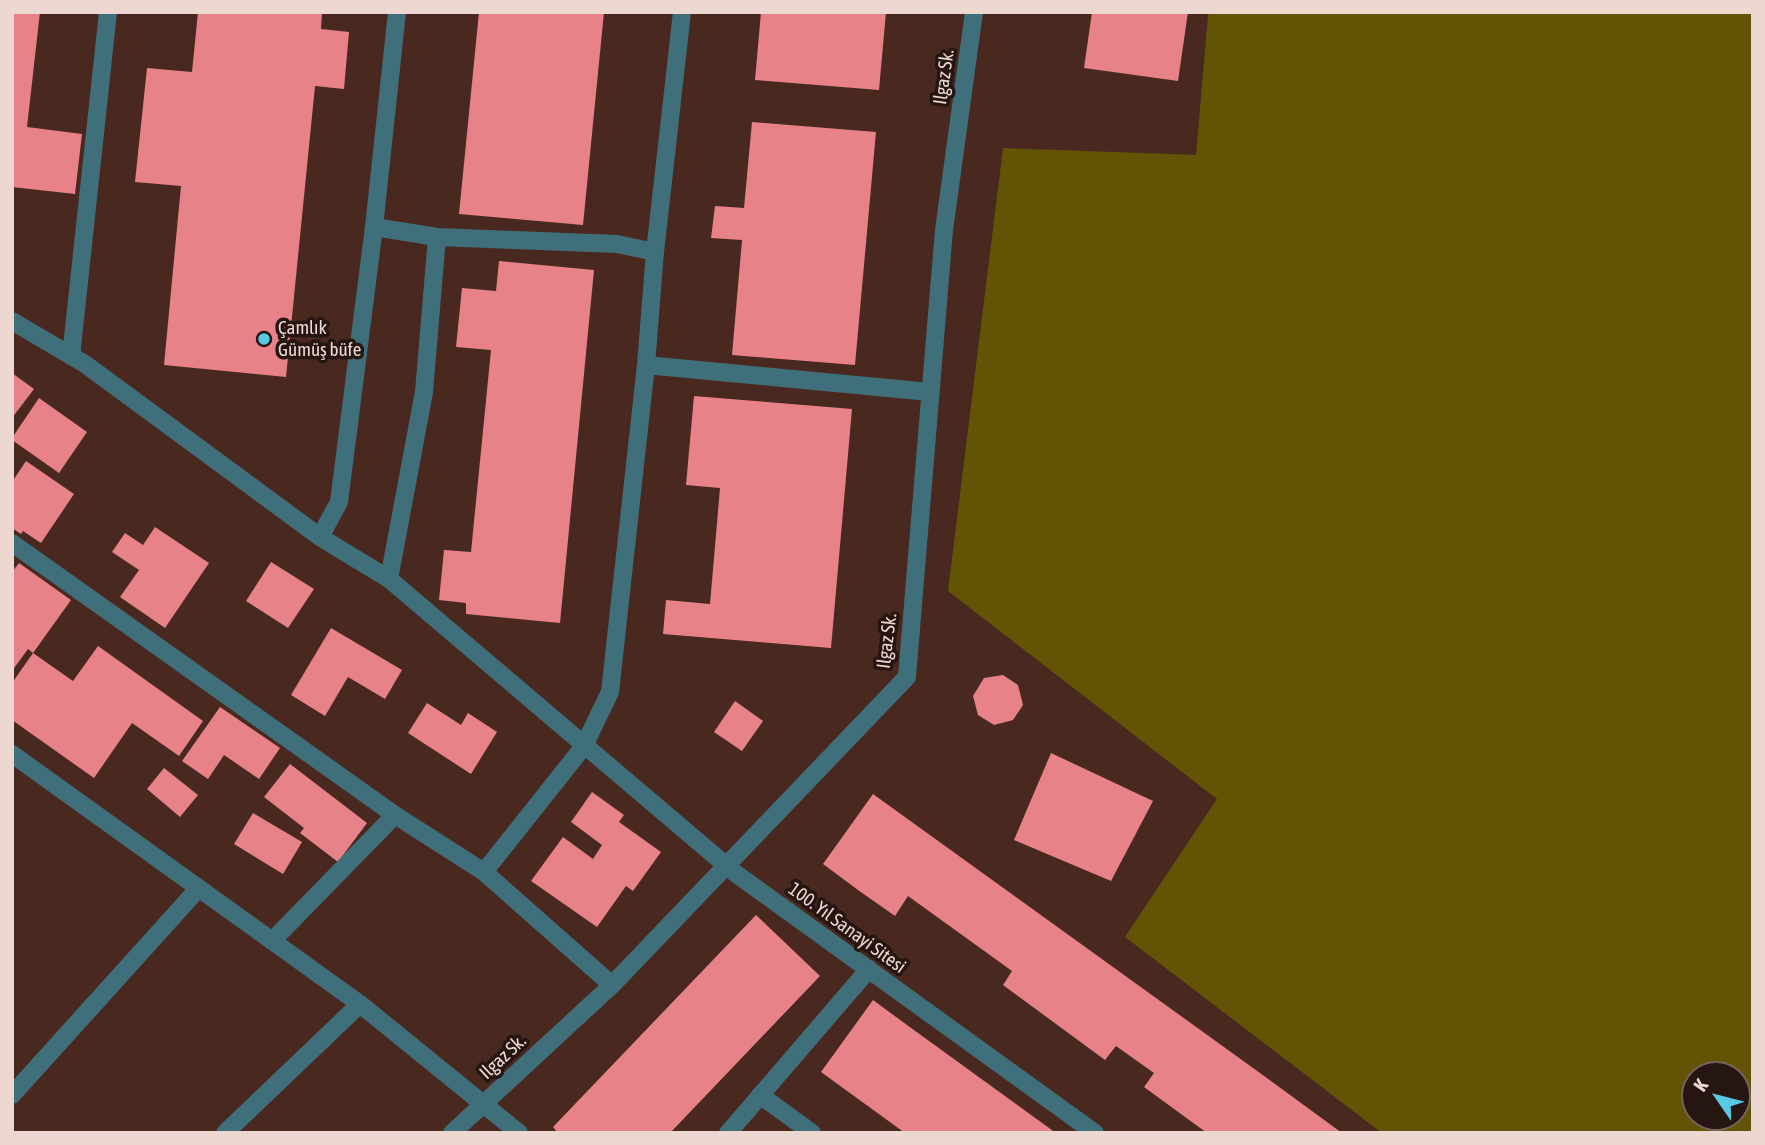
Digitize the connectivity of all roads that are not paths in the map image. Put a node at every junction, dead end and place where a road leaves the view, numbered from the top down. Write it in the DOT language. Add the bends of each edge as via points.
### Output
graph roads {
  1 [pos="108,12"];
  2 [pos="397,12"];
  3 [pos="682,12"];
  4 [pos="974,12"];
  5 [pos="374,227"];
  6 [pos="438,237"];
  7 [pos="654,252"];
  8 [pos="12,321"];
  9 [pos="71,356"];
  10 [pos="646,365"];
  11 [pos="930,392"];
  12 [pos="320,537"];
  13 [pos="12,542"];
  14 [pos="388,579"];
  15 [pos="584,746"];
  16 [pos="12,754"];
  17 [pos="395,814"];
  18 [pos="727,866"];
  19 [pos="484,872"];
  20 [pos="198,888"];
  21 [pos="272,942"];
  22 [pos="869,970"];
  23 [pos="612,985"];
  24 [pos="360,1004"];
  25 [pos="12,1095"];
  26 [pos="760,1096"];
  27 [pos="483,1104"];
  28 [pos="225,1133"];
  29 [pos="452,1133"];
  30 [pos="519,1133"];
  31 [pos="728,1133"];
  32 [pos="812,1133"];
  33 [pos="1095,1133"];
  1 -- 9 [label="street"];
  2 -- 5 [label="street"];
  3 -- 7 [label="street"];
  4 -- 11 [label="street, Ilgaz Sk." via="944,230"];
  5 -- 6 [label="street"];
  5 -- 12 [label="street" via="339,502"];
  6 -- 7 [label="street" via="617,244"];
  6 -- 14 [label="street" via="424,392"];
  7 -- 10 [label="street"];
  8 -- 9 [label="street, 100. Yıl Sanayi Sitesi"];
  9 -- 12 [label="street, 100. Yıl Sanayi Sitesi"];
  10 -- 11 [label="street"];
  10 -- 15 [label="street" via="610,692"];
  11 -- 18 [label="street, Ilgaz Sk." via="907,677"];
  12 -- 14 [label="street, 100. Yıl Sanayi Sitesi"];
  13 -- 17 [label="street"];
  14 -- 15 [label="street, 100. Yıl Sanayi Sitesi"];
  15 -- 18 [label="street, 100. Yıl Sanayi Sitesi"];
  15 -- 19 [label="street"];
  16 -- 20 [label="street"];
  17 -- 19 [label="street"];
  17 -- 21 [label="street"];
  18 -- 22 [label="street, 100. Yıl Sanayi Sitesi"];
  18 -- 23 [label="street, Ilgaz Sk."];
  19 -- 23 [label="street"];
  20 -- 21 [label="street"];
  20 -- 25 [label="street"];
  21 -- 24 [label="street"];
  22 -- 26 [label="street"];
  22 -- 33 [label="street, 100. Yıl Sanayi Sitesi"];
  23 -- 27 [label="street, Ilgaz Sk."];
  24 -- 27 [label="street"];
  24 -- 28 [label="street"];
  26 -- 31 [label="street"];
  26 -- 32 [label="street"];
  27 -- 29 [label="street, Ilgaz Sk."];
  27 -- 30 [label="street"];
}
